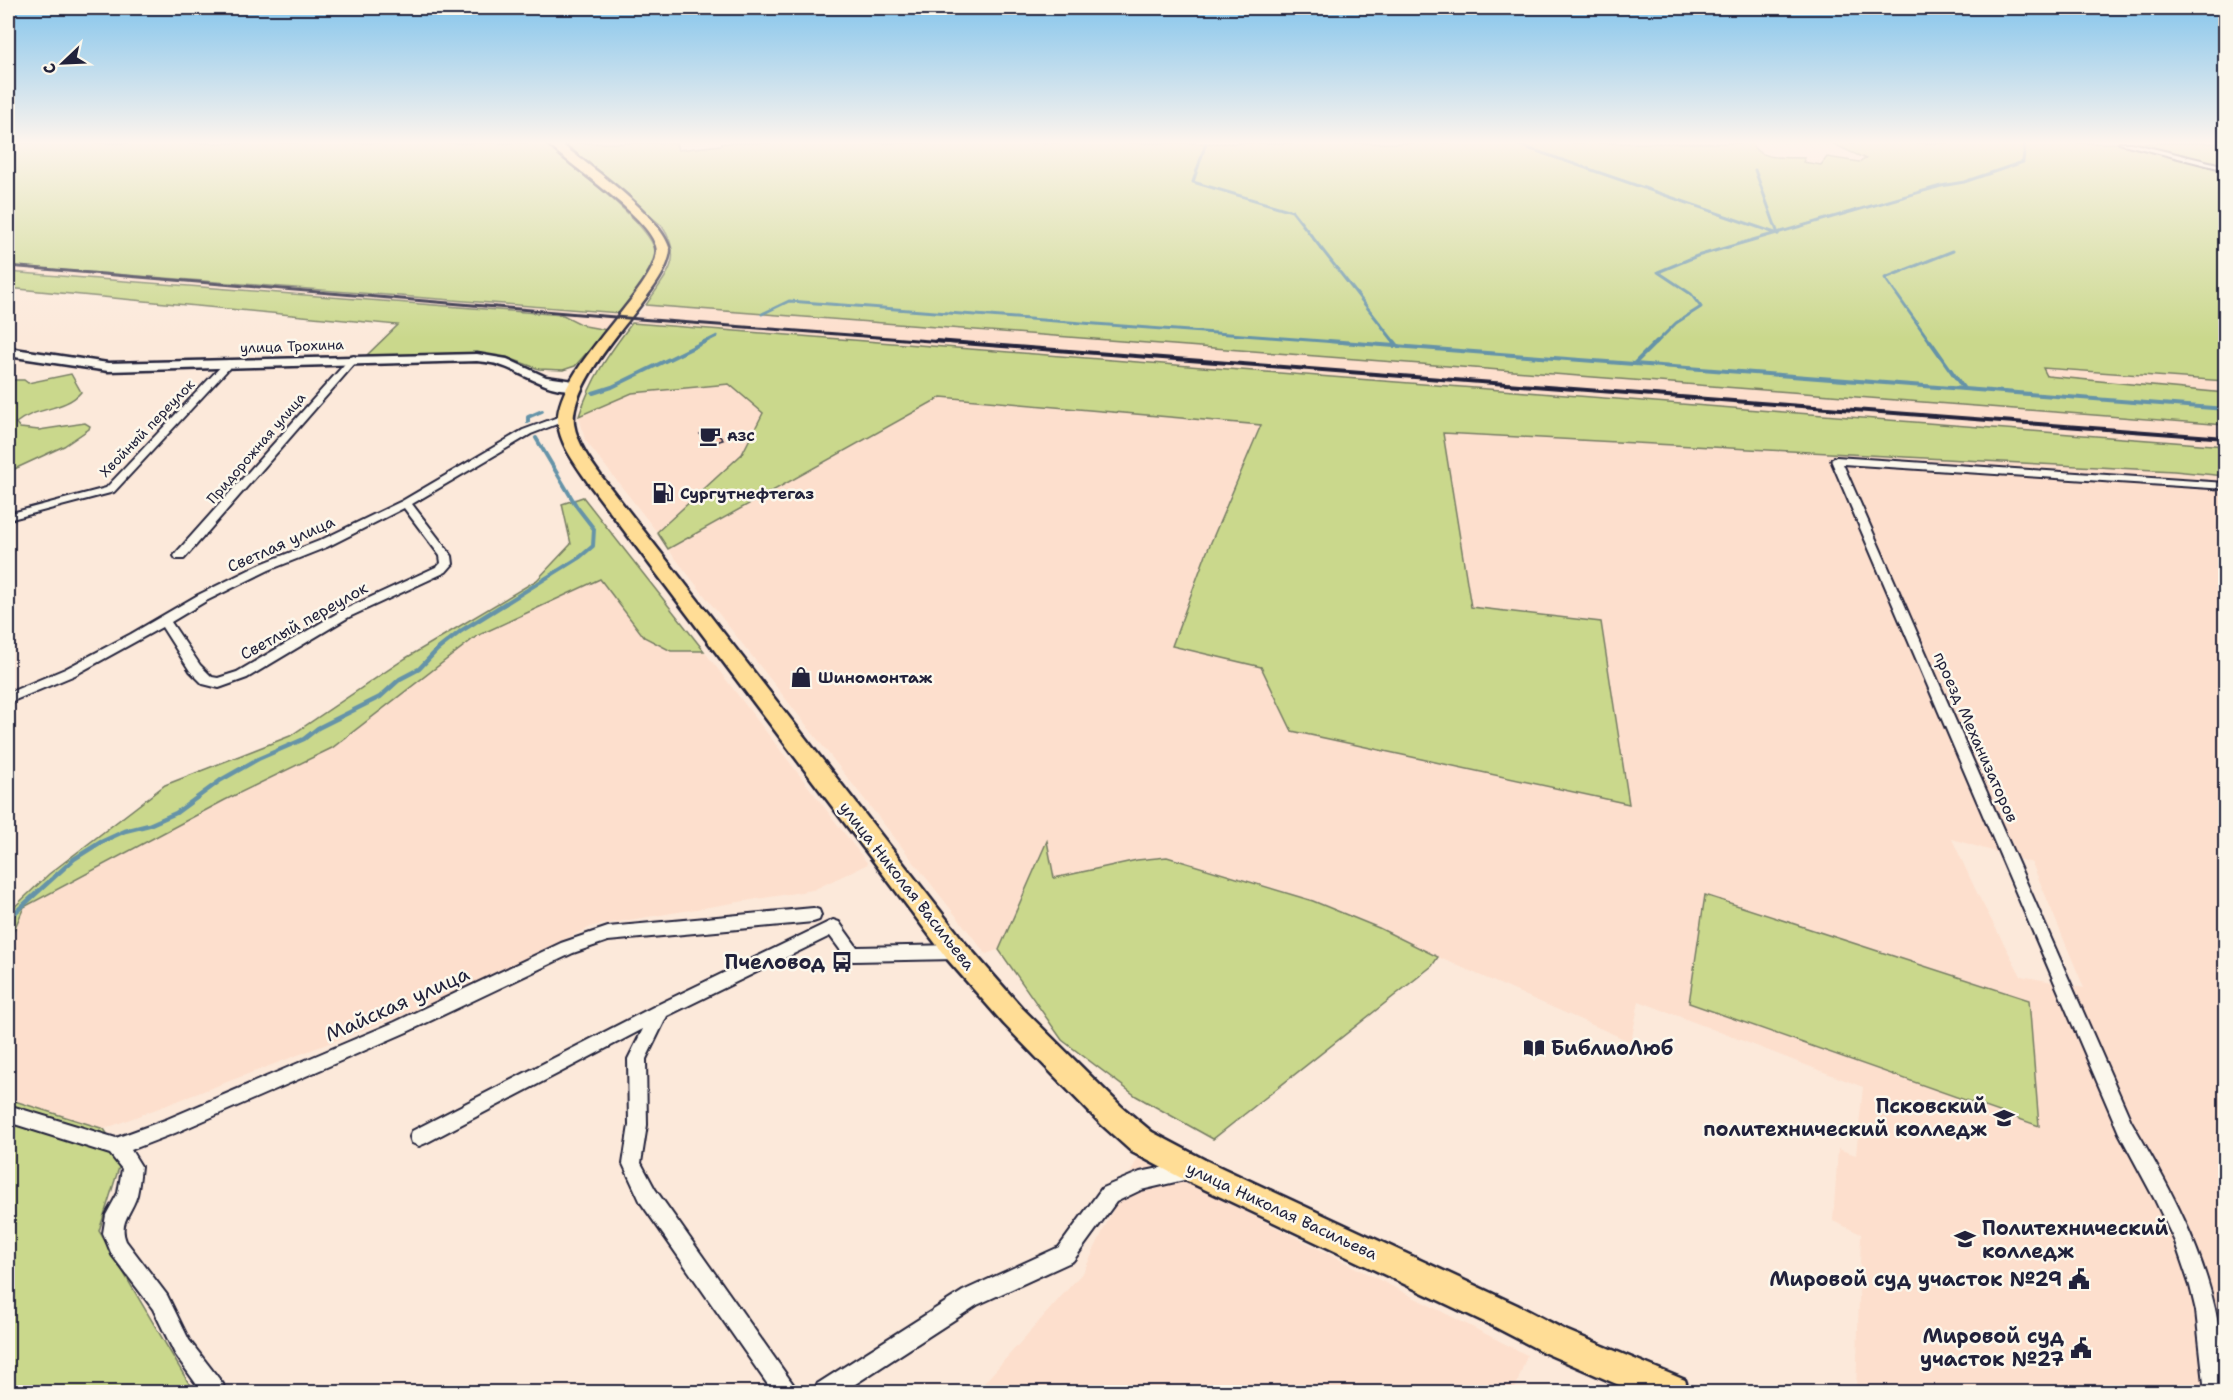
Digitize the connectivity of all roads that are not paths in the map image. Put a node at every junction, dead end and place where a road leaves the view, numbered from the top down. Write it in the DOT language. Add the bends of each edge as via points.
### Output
graph roads {
  1 [pos="631,208"];
  2 [pos="8,352"];
  3 [pos="354,359"];
  4 [pos="229,363"];
  5 [pos="574,386"];
  6 [pos="566,417"];
  7 [pos="2226,486"];
  8 [pos="406,503"];
  9 [pos="8,517"];
  10 [pos="180,556"];
  11 [pos="164,621"];
  12 [pos="8,698"];
  13 [pos="813,915"];
  14 [pos="957,952"];
  15 [pos="661,1011"];
  16 [pos="8,1114"];
  17 [pos="419,1137"];
  18 [pos="116,1147"];
  19 [pos="1195,1170"];
  20 [pos="215,1392"];
  21 [pos="785,1392"];
  22 [pos="825,1392"];
  23 [pos="1673,1392"];
  24 [pos="2215,1392"];
  1 -- 5 [label="main road, улица Николая Васильева" via="651,228 663,246 663,256 656,274"];
  2 -- 4 [label="street, улица Трохина" via="108,367"];
  3 -- 4 [label="street, улица Трохина"];
  3 -- 5 [label="street, улица Трохина" via="496,360 514,365 537,379"];
  3 -- 10 [label="street, Придорожная улица"];
  4 -- 9 [label="street, Хвойный переулок" via="110,490"];
  5 -- 6 [label="main road, улица Николая Васильева" via="566,404"];
  6 -- 8 [label="street, Светлая улица" via="527,432"];
  6 -- 14 [label="main road, улица Николая Васильева" via="570,440 594,480"];
  7 -- 24 [label="street, проезд Механизаторов" via="1836,460 2125,1127 2164,1196 2192,1260 2206,1310"];
  8 -- 11 [label="street, Светлая улица" via="252,573"];
  8 -- 11 [label="street, Светлый переулок" via="446,556 447,564 345,614 242,675 219,683 208,681"];
  11 -- 12 [label="street, Светлая улица" via="70,672"];
  13 -- 18 [label="street, Майская улица" via="608,934 567,948 391,1032"];
  14 -- 15 [label="street" via="853,954 833,927"];
  14 -- 19 [label="main road, улица Николая Васильева" via="1013,1016 1112,1116 1142,1142"];
  15 -- 17 [label="street"];
  15 -- 21 [label="street" via="637,1059 638,1125 632,1164 648,1196"];
  16 -- 18 [label="street"];
  18 -- 20 [label="street" via="132,1166 127,1196 116,1215 113,1233 119,1248 160,1302 182,1347"];
  19 -- 22 [label="street" via="1140,1181 1109,1195 1066,1254 970,1298"];
  19 -- 23 [label="main road, улица Николая Васильева" via="1554,1341"];
}
